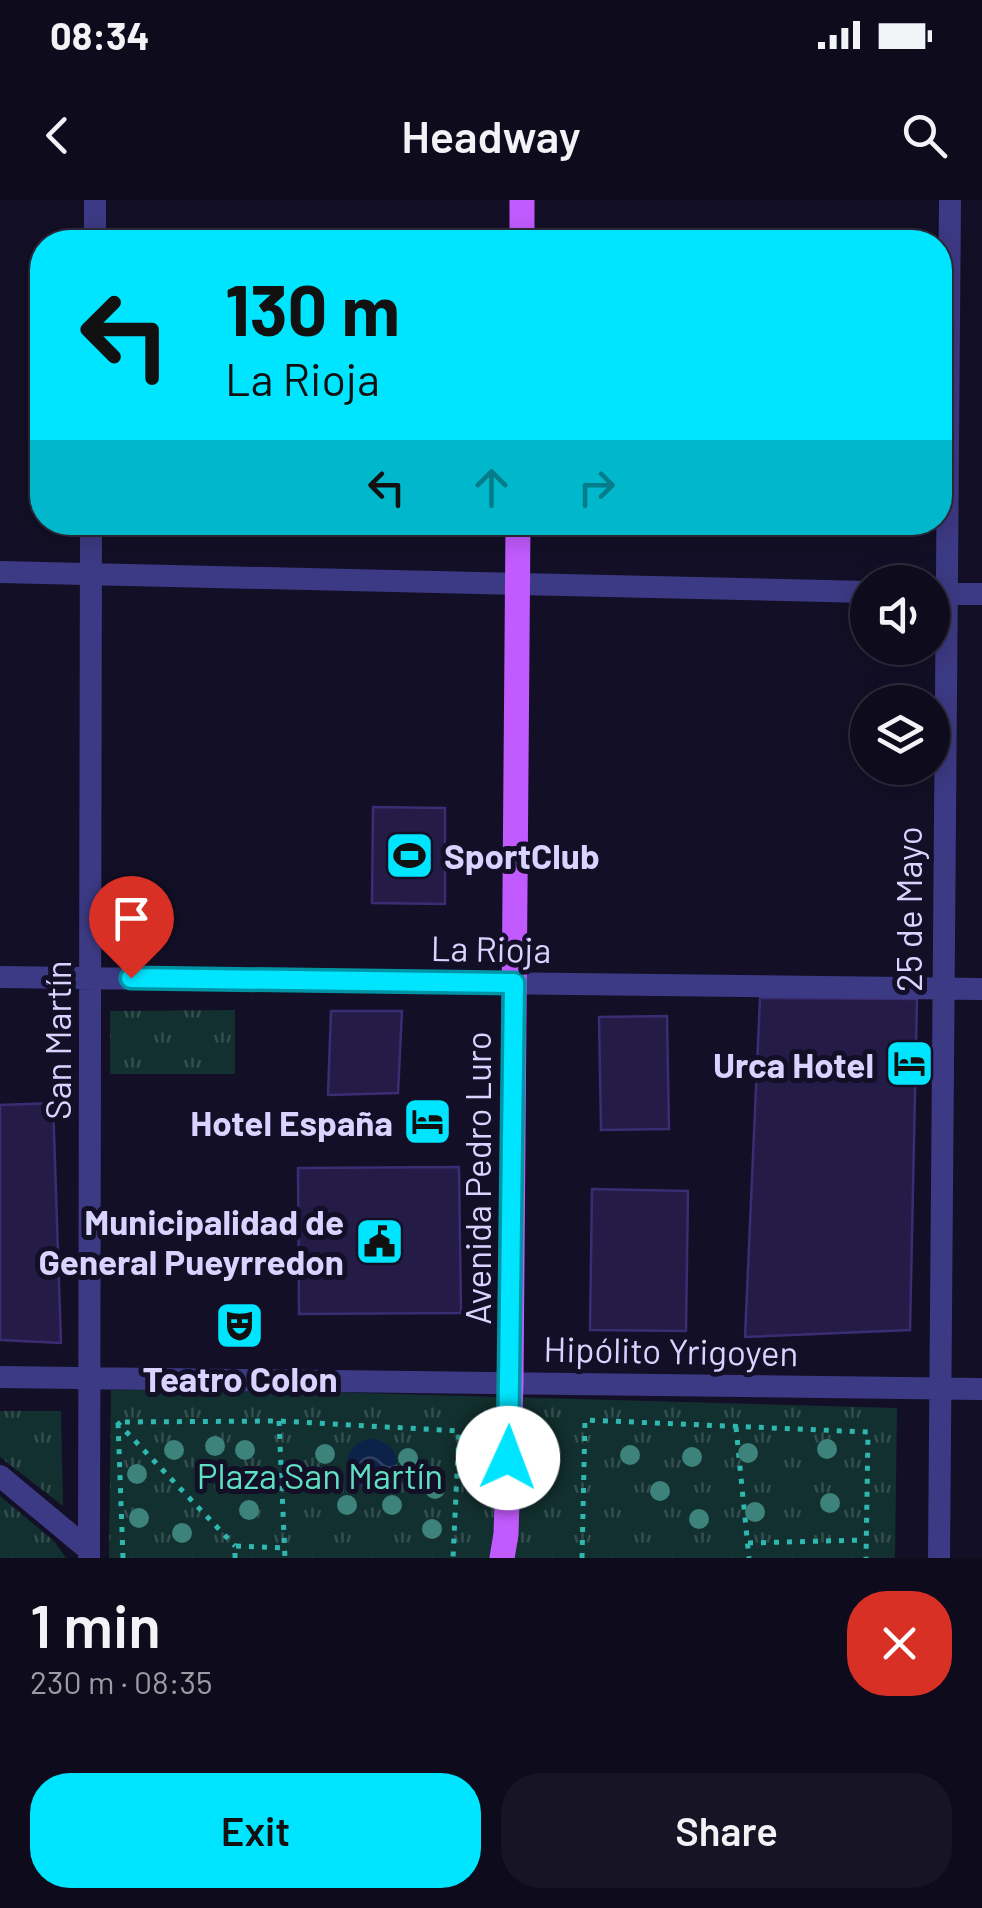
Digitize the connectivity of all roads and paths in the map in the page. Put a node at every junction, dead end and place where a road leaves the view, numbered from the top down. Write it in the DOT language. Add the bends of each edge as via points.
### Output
graph roads {
  1 [pos="95,200"];
  2 [pos="522,200"];
  3 [pos="950,200"];
  4 [pos="94,230"];
  5 [pos="522,230"];
  6 [pos="949,230"];
  7 [pos="92,535"];
  8 [pos="518,535"];
  9 [pos="941,535"];
  10 [pos="940,565"];
  11 [pos="0,572"];
  12 [pos="91,573"];
  13 [pos="517,584"];
  14 [pos="850,592"];
  15 [pos="950,594"];
  16 [pos="982,594"];
  17 [pos="940,665"];
  18 [pos="0,977"];
  19 [pos="92,978"];
  20 [pos="514,983"];
  21 [pos="942,988"];
  22 [pos="982,988"];
  23 [pos="0,1378"];
  24 [pos="90,1378"];
  25 [pos="510,1383"];
  26 [pos="942,1388"];
  27 [pos="982,1389"];
  28 [pos="90,1421"];
  29 [pos="279,1421"];
  30 [pos="118,1422"];
  31 [pos="736,1426"];
  32 [pos="0,1476"];
  33 [pos="866,1540"];
  34 [pos="748,1543"];
  35 [pos="235,1546"];
  36 [pos="285,1548"];
  37 [pos="506,1550"];
  38 [pos="89,1554"];
  39 [pos="123,1558"];
  40 [pos="235,1558"];
  41 [pos="285,1558"];
  42 [pos="452,1558"];
  43 [pos="582,1558"];
  44 [pos="750,1558"];
  45 [pos="866,1558"];
  46 [pos="939,1558"];
  1 -- 4 [label="street"];
  2 -- 5 [label="main road"];
  3 -- 6 [label="street, 25 de Mayo"];
  7 -- 12 [label="street, San Martín"];
  8 -- 13 [label="main road, Avenida Pedro Luro"];
  9 -- 10 [label="street, 25 de Mayo"];
  11 -- 12 [label="street"];
  12 -- 13 [label="street"];
  12 -- 19 [label="street, San Martín"];
  13 -- 14 [label="street"];
  13 -- 20 [label="main road, Avenida Pedro Luro"];
  15 -- 16 [label="street"];
  17 -- 21 [label="street, 25 de Mayo"];
  18 -- 19 [label="street, La Rioja"];
  19 -- 20 [label="street, La Rioja"];
  19 -- 24 [label="street, San Martín"];
  20 -- 21 [label="street, La Rioja"];
  20 -- 25 [label="main road, Avenida Pedro Luro"];
  21 -- 22 [label="street, La Rioja"];
  21 -- 26 [label="street, 25 de Mayo"];
  23 -- 24 [label="street, Hipólito Yrigoyen"];
  24 -- 25 [label="street, Hipólito Yrigoyen"];
  24 -- 28 [label="street, San Martín"];
  25 -- 26 [label="street, Hipólito Yrigoyen"];
  25 -- 37 [label="main road, Avenida Pedro Luro"];
  26 -- 27 [label="street, Hipólito Yrigoyen"];
  26 -- 46 [label="street, 25 de Mayo"];
  28 -- 30 [label="path"];
  28 -- 38 [label="street, San Martín"];
  29 -- 30 [label="path"];
  29 -- 36 [label="path"];
  29 -- 42 [label="path" via="459,1431"];
  30 -- 35 [label="path"];
  30 -- 39 [label="path"];
  31 -- 33 [label="path" via="868,1432"];
  31 -- 34 [label="path"];
  31 -- 43 [label="path" via="586,1420"];
  32 -- 38 [label="street"];
  33 -- 34 [label="path"];
  33 -- 45 [label="path"];
  34 -- 44 [label="path"];
  35 -- 36 [label="path"];
  35 -- 40 [label="path"];
  36 -- 41 [label="path"];
}
